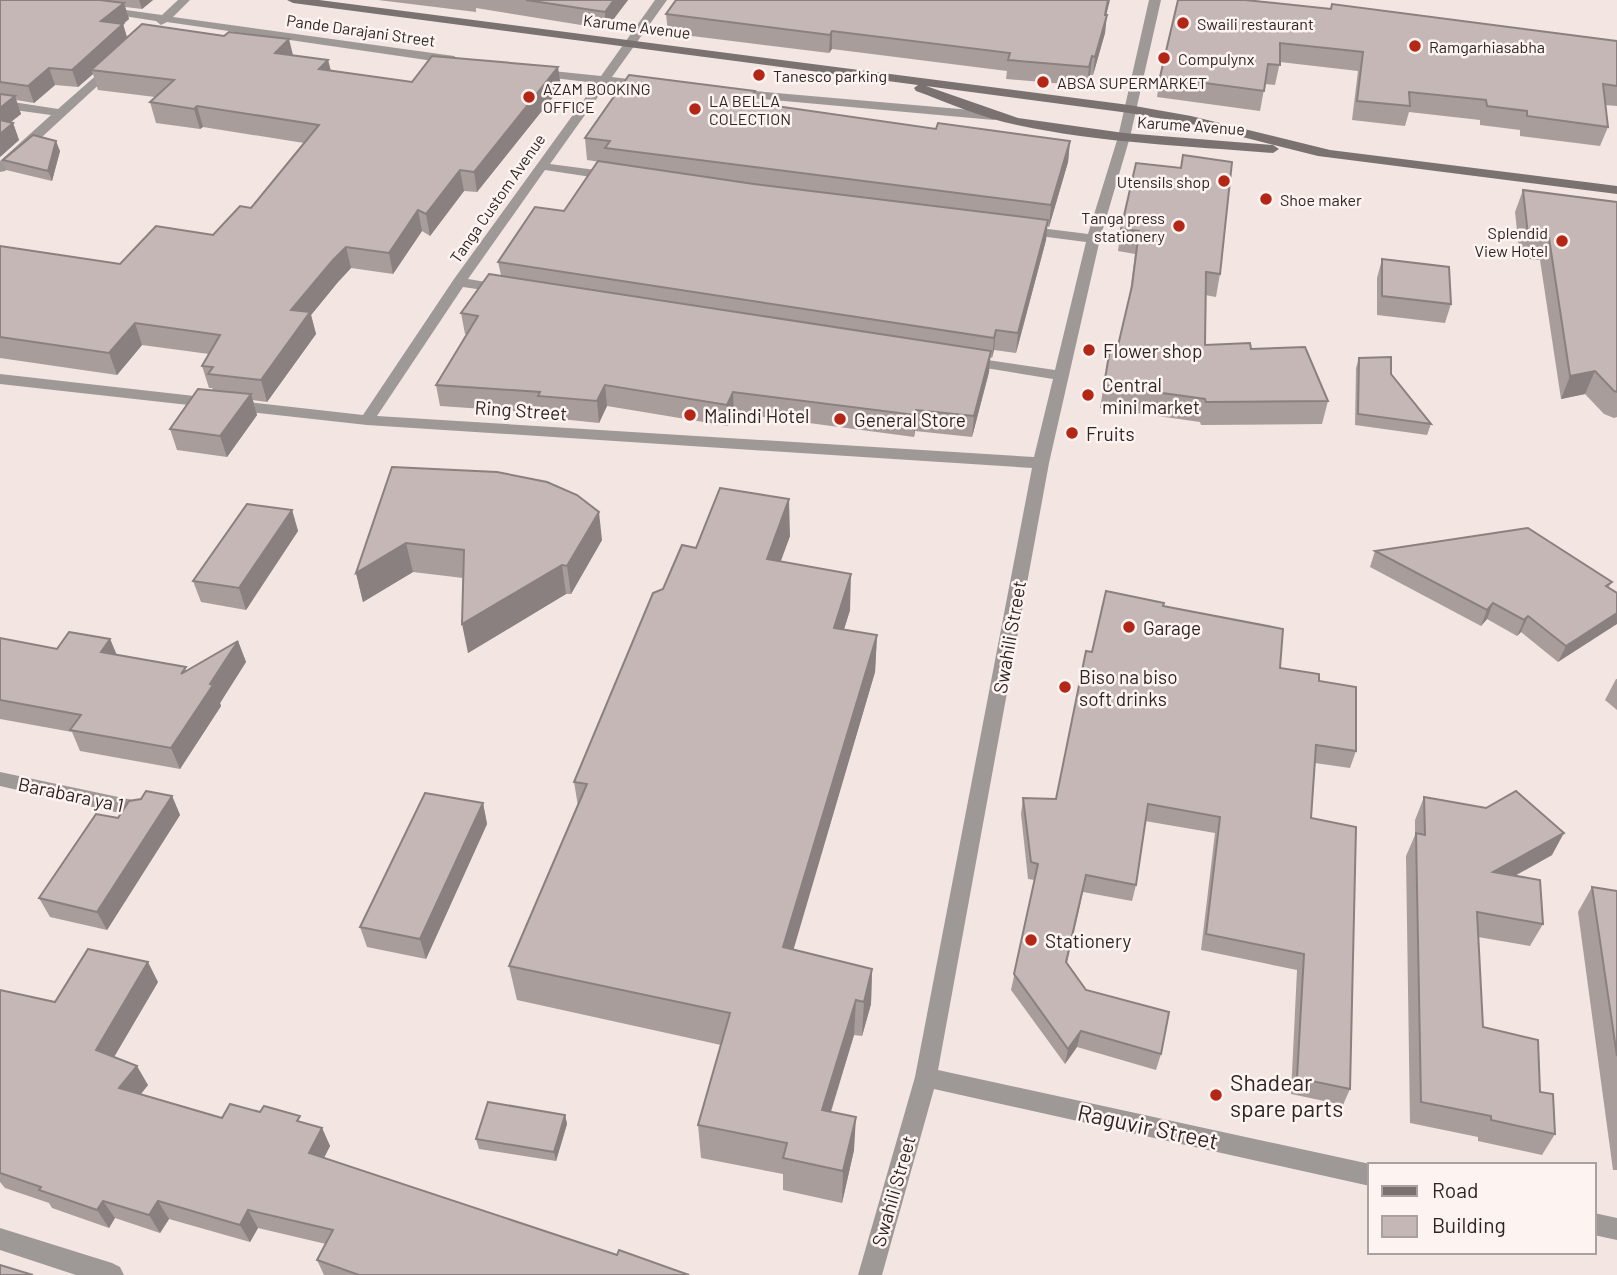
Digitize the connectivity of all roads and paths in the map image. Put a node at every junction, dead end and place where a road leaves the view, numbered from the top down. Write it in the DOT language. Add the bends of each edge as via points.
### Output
graph roads {
  1 [pos="184,0"];
  2 [pos="293,0"];
  3 [pos="661,0"];
  4 [pos="1155,0"];
  5 [pos="85,8"];
  6 [pos="166,18"];
  7 [pos="148,35"];
  8 [pos="631,42"];
  9 [pos="119,61"];
  10 [pos="466,62"];
  11 [pos="520,70"];
  12 [pos="892,78"];
  13 [pos="601,82"];
  14 [pos="656,86"];
  15 [pos="723,92"];
  16 [pos="0,104"];
  17 [pos="1129,109"];
  18 [pos="62,113"];
  19 [pos="994,116"];
  20 [pos="1124,137"];
  21 [pos="1328,153"];
  22 [pos="541,166"];
  23 [pos="0,168"];
  24 [pos="621,178"];
  25 [pos="1617,190"];
  26 [pos="1012,229"];
  27 [pos="1093,239"];
  28 [pos="459,282"];
  29 [pos="514,291"];
  30 [pos="952,359"];
  31 [pos="1062,376"];
  32 [pos="0,379"];
  33 [pos="367,420"];
  34 [pos="1041,463"];
  35 [pos="0,779"];
  36 [pos="142,810"];
  37 [pos="926,1077"];
  38 [pos="1368,1175"];
  39 [pos="1596,1224"];
  40 [pos="1617,1228"];
  41 [pos="0,1239"];
  42 [pos="112,1275"];
  43 [pos="870,1275"];
  1 -- 6 [label="street"];
  2 -- 8 [label="main road, Karume Avenue"];
  3 -- 8 [label="street, Tanga Custom Avenue"];
  4 -- 17 [label="street, Swahili Street"];
  5 -- 6 [label="street, Pande Darajani Street"];
  6 -- 7 [label="street"];
  6 -- 10 [label="street, Pande Darajani Street"];
  8 -- 12 [label="main road, Karume Avenue"];
  8 -- 13 [label="street, Tanga Custom Avenue"];
  9 -- 18 [label="street"];
  11 -- 13 [label="street"];
  12 -- 17 [label="main road, Karume Avenue"];
  12 -- 19 [label="main road, Karume Avenue"];
  13 -- 14 [label="street"];
  13 -- 22 [label="street, Tanga Custom Avenue"];
  15 -- 19 [label="street"];
  16 -- 18 [label="street"];
  17 -- 20 [label="street, Swahili Street"];
  17 -- 21 [label="main road, Karume Avenue"];
  18 -- 23 [label="street"];
  19 -- 20 [label="main road, Karume Avenue"];
  20 -- 21 [label="main road, Karume Avenue"];
  20 -- 27 [label="street, Swahili Street"];
  21 -- 25 [label="main road, Karume Avenue"];
  22 -- 24 [label="street"];
  22 -- 28 [label="street, Tanga Custom Avenue"];
  26 -- 27 [label="street"];
  27 -- 31 [label="street, Swahili Street"];
  28 -- 29 [label="street"];
  28 -- 33 [label="street, Tanga Custom Avenue"];
  30 -- 31 [label="street"];
  31 -- 34 [label="street, Swahili Street"];
  32 -- 33 [label="street, Ring Street"];
  33 -- 34 [label="street, Ring Street"];
  34 -- 37 [label="street, Swahili Street"];
  35 -- 36 [label="street, Barabara ya 1"];
  37 -- 38 [label="street, Raguvir Street"];
  37 -- 43 [label="street, Swahili Street"];
  39 -- 40 [label="street"];
  41 -- 42 [label="street"];
}
